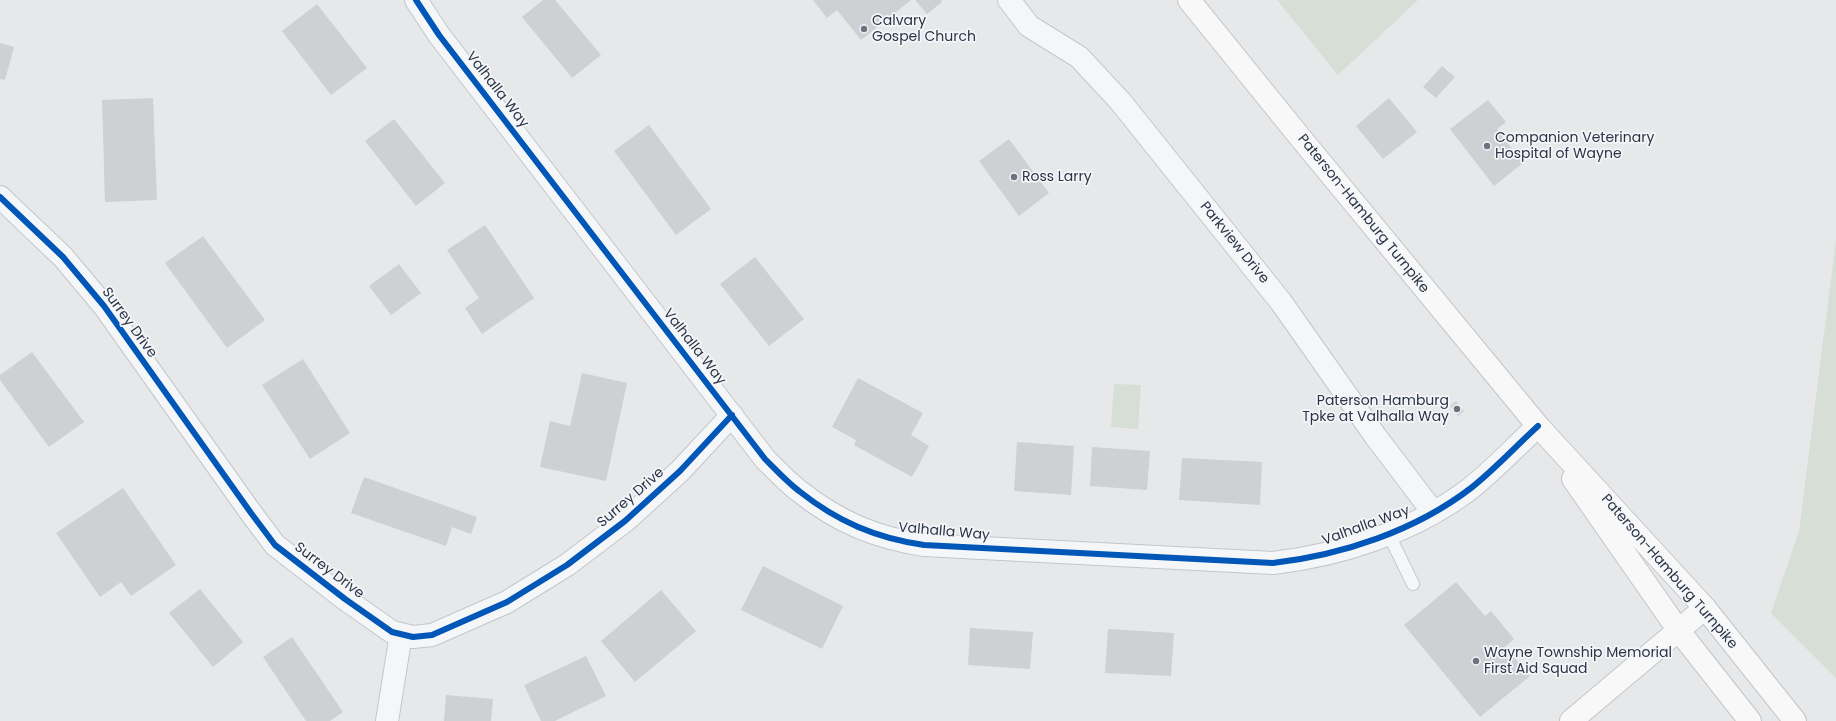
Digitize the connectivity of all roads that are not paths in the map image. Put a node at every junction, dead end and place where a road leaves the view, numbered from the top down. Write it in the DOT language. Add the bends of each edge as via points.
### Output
graph roads {
  1 [pos="416,0"];
  2 [pos="1009,0"];
  3 [pos="1189,0"];
  4 [pos="0,197"];
  5 [pos="732,415"];
  6 [pos="1538,426"];
  7 [pos="1433,512"];
  8 [pos="1388,533"];
  9 [pos="1413,584"];
  10 [pos="1705,608"];
  11 [pos="1679,631"];
  12 [pos="401,634"];
  13 [pos="387,721"];
  14 [pos="1570,721"];
  15 [pos="1750,721"];
  16 [pos="1795,721"];
  1 -- 5 [label="street, Valhalla Way" via="439,34"];
  2 -- 7 [label="street, Parkview Drive" via="1029,26 1079,57 1120,101 1281,302 1376,437"];
  3 -- 6 [label="main road, Paterson-Hamburg Turnpike"];
  4 -- 12 [label="street, Surrey Drive" via="63,257 104,306 276,545 345,599 392,632"];
  5 -- 8 [label="street, Valhalla Way" via="766,459 798,491 833,516 871,534 897,541 924,545 1272,563 1341,551"];
  5 -- 12 [label="street, Surrey Drive" via="669,481 625,521 567,565 507,602 432,635 413,637"];
  6 -- 7 [label="street, Valhalla Way" via="1471,488"];
  6 -- 10 [label="main road, Paterson-Hamburg Turnpike"];
  6 -- 11 [label="main road, Paterson-Hamburg Turnpike" via="1586,501"];
  7 -- 8 [label="street, Valhalla Way" via="1408,526"];
  8 -- 9 [label="lane"];
  10 -- 11 [label="main road"];
  10 -- 16 [label="main road, Paterson-Hamburg Turnpike"];
  11 -- 14 [label="main road"];
  11 -- 15 [label="main road, Paterson-Hamburg Turnpike"];
  12 -- 13 [label="street"];
}
